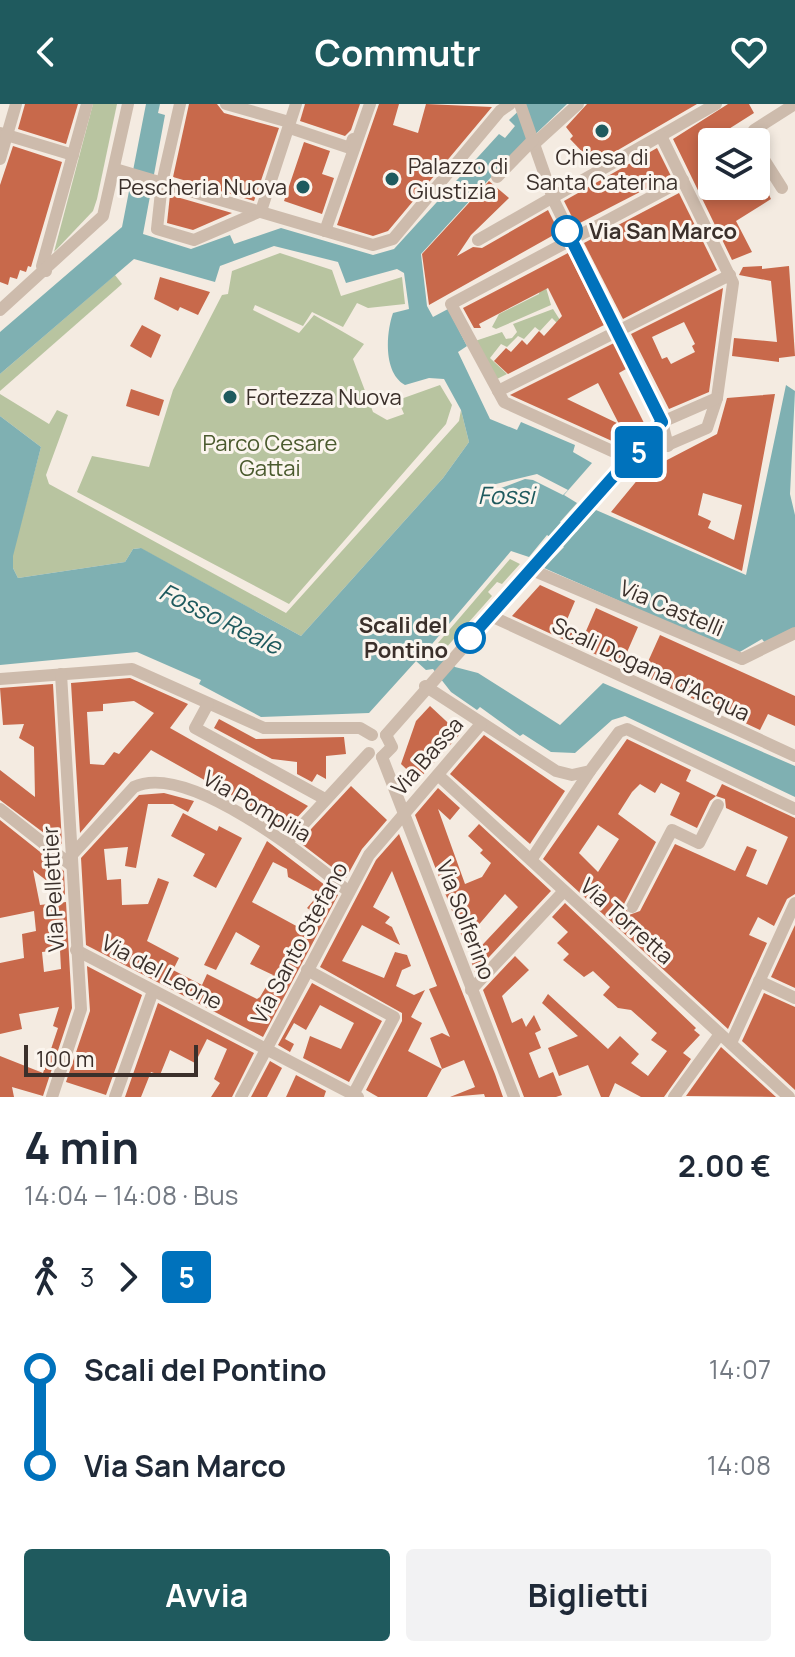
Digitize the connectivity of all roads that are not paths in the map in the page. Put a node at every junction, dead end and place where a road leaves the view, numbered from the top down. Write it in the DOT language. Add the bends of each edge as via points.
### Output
graph roads {
  1 [pos="16,104"];
  2 [pos="87,104"];
  3 [pos="128,104"];
  4 [pos="180,104"];
  5 [pos="226,104"];
  6 [pos="296,104"];
  7 [pos="370,104"];
  8 [pos="578,104"];
  9 [pos="795,104"];
  10 [pos="517,105"];
  11 [pos="708,106"];
  12 [pos="290,125"];
  13 [pos="757,128"];
  14 [pos="4,134"];
  15 [pos="661,136"];
  16 [pos="358,137"];
  17 [pos="533,141"];
  18 [pos="73,155"];
  19 [pos="0,159"];
  20 [pos="115,169"];
  21 [pos="770,169"];
  22 [pos="497,177"];
  23 [pos="683,180"];
  24 [pos="158,181"];
  25 [pos="782,188"];
  26 [pos="552,196"];
  27 [pos="261,211"];
  28 [pos="325,231"];
  29 [pos="478,240"];
  30 [pos="572,240"];
  31 [pos="46,271"];
  32 [pos="730,275"];
  33 [pos="0,310"];
  34 [pos="617,331"];
  35 [pos="498,391"];
  36 [pos="717,398"];
  37 [pos="662,422"];
  38 [pos="668,446"];
  39 [pos="632,460"];
  40 [pos="533,568"];
  41 [pos="491,616"];
  42 [pos="795,633"];
  43 [pos="61,674"];
  44 [pos="0,679"];
  45 [pos="425,686"];
  46 [pos="208,704"];
  47 [pos="481,724"];
  48 [pos="372,735"];
  49 [pos="386,735"];
  50 [pos="376,755"];
  51 [pos="795,756"];
  52 [pos="590,771"];
  53 [pos="438,775"];
  54 [pos="325,799"];
  55 [pos="718,805"];
  56 [pos="0,809"];
  57 [pos="795,809"];
  58 [pos="403,815"];
  59 [pos="288,841"];
  60 [pos="531,860"];
  61 [pos="71,861"];
  62 [pos="564,891"];
  63 [pos="349,892"];
  64 [pos="795,903"];
  65 [pos="632,907"];
  66 [pos="76,950"];
  67 [pos="307,970"];
  68 [pos="759,981"];
  69 [pos="471,990"];
  70 [pos="153,991"];
  71 [pos="795,998"];
  72 [pos="725,1038"];
  73 [pos="266,1049"];
  74 [pos="336,1092"];
  75 [pos="356,1096"];
  76 [pos="52,1097"];
  77 [pos="115,1097"];
  78 [pos="241,1097"];
  79 [pos="514,1097"];
  80 [pos="674,1097"];
  81 [pos="789,1097"];
  1 -- 14 [label="street"];
  2 -- 18 [label="street"];
  3 -- 20 [label="street"];
  4 -- 24 [label="street"];
  5 -- 12 [label="street"];
  6 -- 12 [label="street"];
  7 -- 16 [label="street"];
  8 -- 17 [label="street"];
  9 -- 13 [label="street"];
  10 -- 17 [label="street"];
  10 -- 28 [label="street" via="500,111 393,239 373,245"];
  11 -- 15 [label="street"];
  12 -- 16 [label="street" via="350,148"];
  12 -- 27 [label="street"];
  14 -- 18 [label="street"];
  14 -- 19 [label="street"];
  15 -- 23 [label="street"];
  15 -- 26 [label="street"];
  16 -- 28 [label="street"];
  17 -- 22 [label="street"];
  17 -- 26 [label="street"];
  18 -- 31 [label="street" via="42,266"];
  20 -- 24 [label="street"];
  20 -- 31 [label="street" via="101,219"];
  21 -- 25 [label="street"];
  23 -- 30 [label="street"];
  23 -- 32 [label="street"];
  24 -- 27 [label="street"];
  24 -- 27 [label="street" via="157,229 194,240"];
  26 -- 29 [label="street"];
  26 -- 30 [label="street"];
  27 -- 28 [label="street"];
  30 -- 34 [label="street"];
  30 -- 35 [label="street" via="451,304"];
  31 -- 33 [label="street"];
  32 -- 34 [label="street"];
  32 -- 36 [label="street"];
  34 -- 35 [label="street"];
  34 -- 37 [label="street"];
  35 -- 39 [label="street" via="504,402"];
  36 -- 37 [label="street"];
  36 -- 38 [label="street" via="707,428"];
  37 -- 38 [label="street"];
  37 -- 39 [label="street"];
  38 -- 39 [label="street"];
  39 -- 40 [label="street"];
  40 -- 41 [label="street"];
  40 -- 42 [label="street, Via Castelli" via="742,659"];
  41 -- 45 [label="street"];
  41 -- 51 [label="street, Scali Dogana d'Acqua"];
  43 -- 44 [label="street"];
  43 -- 46 [label="street" via="132,669"];
  43 -- 61 [label="street, Via Pellettier"];
  45 -- 47 [label="street"];
  45 -- 49 [label="street"];
  46 -- 48 [label="street" via="264,728 360,728"];
  46 -- 54 [label="street" via="195,728"];
  47 -- 52 [label="street" via="552,770 572,775"];
  47 -- 53 [label="street, Via Bassa"];
  48 -- 49 [label="street"];
  48 -- 50 [label="street" via="367,743"];
  49 -- 50 [label="street" via="392,747"];
  50 -- 54 [label="street"];
  50 -- 58 [label="street, Via Solferino"];
  52 -- 57 [label="street" via="619,732 631,731"];
  52 -- 60 [label="street"];
  53 -- 58 [label="street, Via Bassa"];
  53 -- 60 [label="street, Via Torretta"];
  54 -- 59 [label="street"];
  55 -- 65 [label="street" via="704,843 672,830"];
  56 -- 61 [label="street"];
  58 -- 63 [label="street, Via Santo Stefano" via="369,855"];
  58 -- 69 [label="street, Via Solferino"];
  59 -- 61 [label="street, Via Pompilia" via="191,789 152,782 130,790"];
  59 -- 63 [label="street, Via Pompilia"];
  60 -- 62 [label="street, Via Torretta"];
  61 -- 66 [label="street, Via Pellettier"];
  62 -- 69 [label="street"];
  62 -- 72 [label="street, Via Torretta"];
  63 -- 67 [label="street, Via Santo Stefano"];
  64 -- 68 [label="street"];
  66 -- 70 [label="street, Via del Leone"];
  66 -- 76 [label="street, Via Pellettier" via="81,1009"];
  67 -- 73 [label="street, Via Santo Stefano"];
  67 -- 75 [label="street" via="394,1017"];
  68 -- 71 [label="street"];
  68 -- 72 [label="street"];
  69 -- 79 [label="street, Via Solferino"];
  70 -- 73 [label="street, Via del Leone"];
  70 -- 77 [label="street"];
  72 -- 80 [label="street"];
  72 -- 81 [label="street, Via Torretta"];
  73 -- 74 [label="street, Via del Leone"];
  73 -- 78 [label="street, Via Santo Stefano"];
  74 -- 75 [label="street, Via del Leone"];
}
